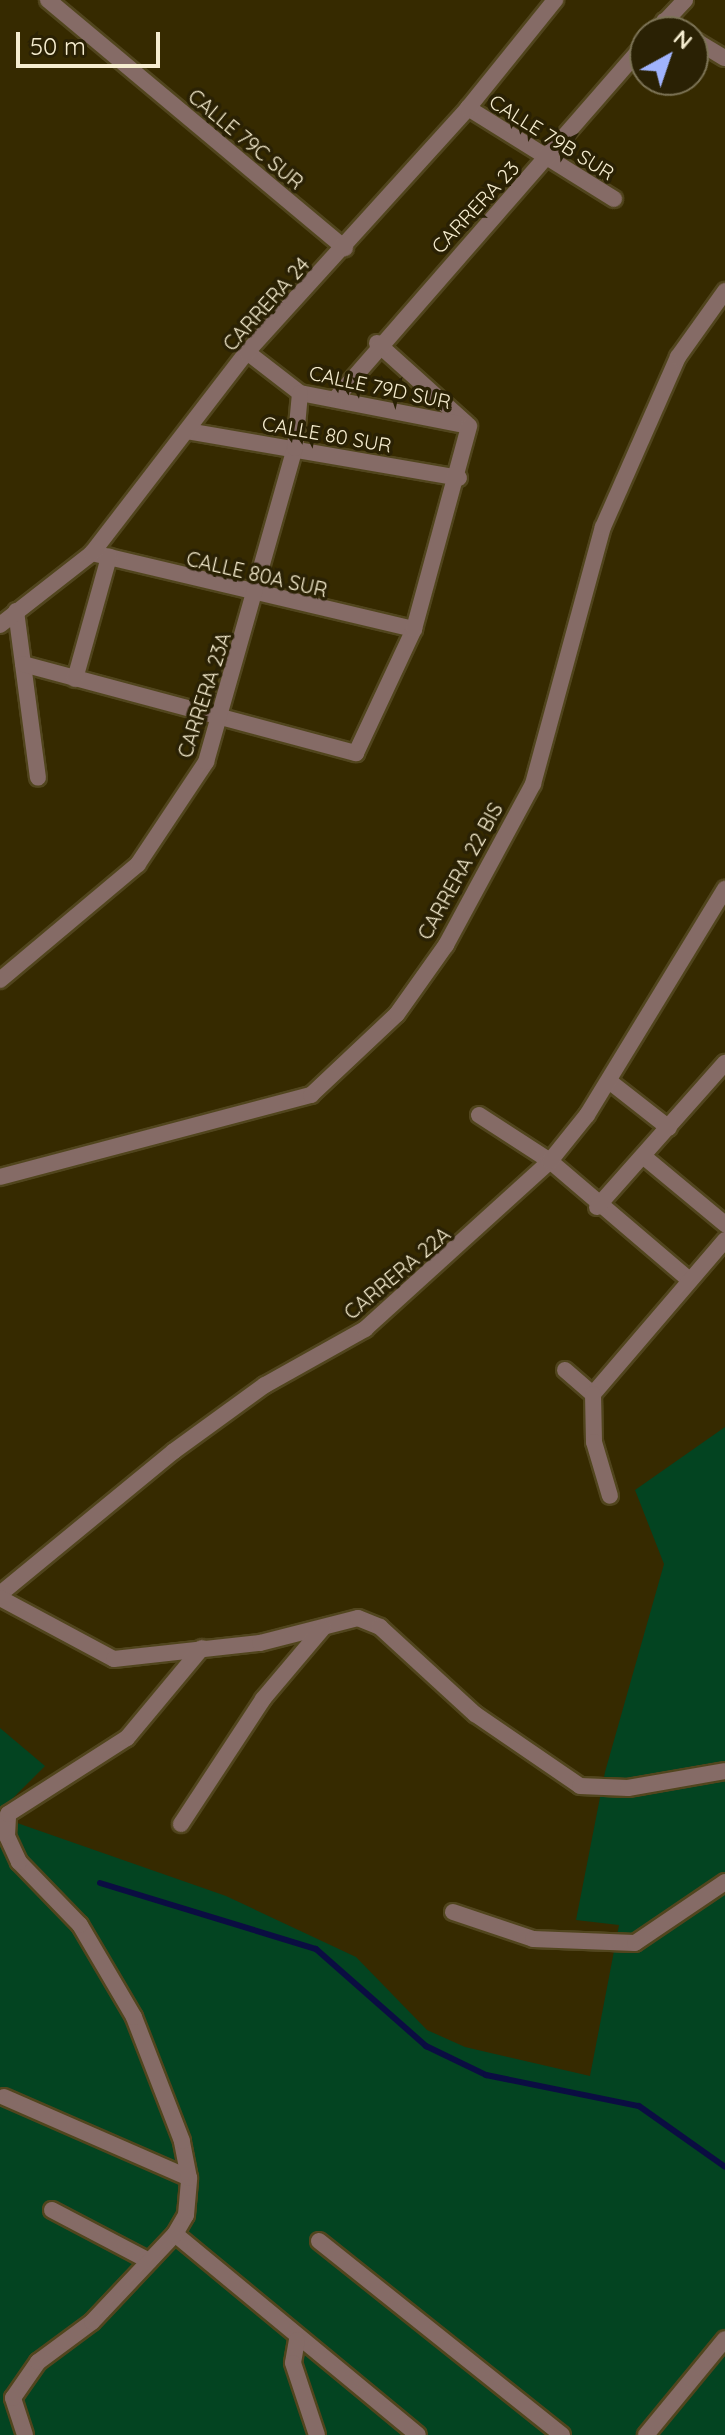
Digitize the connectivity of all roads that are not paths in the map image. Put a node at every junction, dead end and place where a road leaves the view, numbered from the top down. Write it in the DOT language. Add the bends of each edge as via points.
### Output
graph roads {
  1 [pos="48,0"];
  2 [pos="555,0"];
  3 [pos="685,0"];
  4 [pos="670,16"];
  5 [pos="629,63"];
  6 [pos="468,108"];
  7 [pos="549,158"];
  8 [pos="614,199"];
  9 [pos="345,248"];
  10 [pos="725,291"];
  11 [pos="377,343"];
  12 [pos="247,352"];
  13 [pos="300,393"];
  14 [pos="336,398"];
  15 [pos="469,426"];
  16 [pos="187,431"];
  17 [pos="295,448"];
  18 [pos="459,478"];
  19 [pos="92,553"];
  20 [pos="109,557"];
  21 [pos="256,597"];
  22 [pos="16,611"];
  23 [pos="0,625"];
  24 [pos="414,629"];
  25 [pos="23,664"];
  26 [pos="75,679"];
  27 [pos="220,713"];
  28 [pos="38,778"];
  29 [pos="725,889"];
  30 [pos="0,980"];
  31 [pos="725,1063"];
  32 [pos="609,1081"];
  33 [pos="719,1084"];
  34 [pos="479,1115"];
  35 [pos="669,1128"];
  36 [pos="643,1156"];
  37 [pos="550,1161"];
  38 [pos="0,1177"];
  39 [pos="597,1207"];
  40 [pos="725,1224"];
  41 [pos="725,1240"];
  42 [pos="688,1279"];
  43 [pos="565,1370"];
  44 [pos="593,1394"];
  45 [pos="610,1496"];
  46 [pos="0,1596"];
  47 [pos="323,1628"];
  48 [pos="202,1648"];
  49 [pos="725,1771"];
  50 [pos="181,1824"];
  51 [pos="725,1882"];
  52 [pos="453,1912"];
  53 [pos="4,2097"];
  54 [pos="189,2178"];
  55 [pos="52,2210"];
  56 [pos="175,2234"];
  57 [pos="319,2241"];
  58 [pos="149,2261"];
  59 [pos="725,2339"];
  60 [pos="297,2340"];
  61 [pos="25,2435"];
  62 [pos="317,2435"];
  63 [pos="418,2435"];
  64 [pos="562,2435"];
  65 [pos="646,2435"];
  1 -- 9 [label="street, CALLE 79C SUR"];
  2 -- 6 [label="street, CARRERA 24"];
  3 -- 4 [label="street"];
  5 -- 7 [label="street, CARRERA 23"];
  6 -- 7 [label="street, CALLE 79B SUR"];
  6 -- 9 [label="street, CARRERA 24"];
  7 -- 8 [label="street, CALLE 79B SUR"];
  7 -- 11 [label="street, CARRERA 23"];
  9 -- 12 [label="street, CARRERA 24"];
  10 -- 38 [label="street, CARRERA 22 BIS" via="678,357 603,527 533,784 446,945 397,1014 311,1095"];
  11 -- 14 [label="street, CARRERA 23"];
  11 -- 15 [label="street"];
  12 -- 13 [label="street, CALLE 79D SUR"];
  12 -- 16 [label="street, CARRERA 24"];
  13 -- 14 [label="street, CALLE 79D SUR"];
  13 -- 17 [label="street, CARRERA 23A"];
  14 -- 15 [label="street, CALLE 79D SUR"];
  15 -- 18 [label="street"];
  16 -- 17 [label="street, CALLE 80 SUR"];
  16 -- 19 [label="street, CARRERA 24"];
  17 -- 18 [label="street, CALLE 80 SUR"];
  17 -- 21 [label="street, CARRERA 23A"];
  18 -- 24 [label="street"];
  19 -- 20 [label="street, CALLE 80A SUR"];
  19 -- 22 [label="street, CARRERA 24"];
  20 -- 21 [label="street, CALLE 80A SUR"];
  20 -- 26 [label="street"];
  21 -- 24 [label="street, CALLE 80A SUR"];
  21 -- 27 [label="street, CARRERA 23A"];
  22 -- 23 [label="street, CARRERA 24"];
  22 -- 25 [label="street"];
  24 -- 27 [label="street" via="356,753"];
  25 -- 26 [label="street"];
  25 -- 28 [label="street"];
  26 -- 27 [label="street"];
  27 -- 30 [label="street, CARRERA 23A" via="206,762 138,864"];
  29 -- 32 [label="street, CARRERA 22A"];
  31 -- 33 [label="street"];
  32 -- 35 [label="street"];
  32 -- 37 [label="street, CARRERA 22A"];
  33 -- 35 [label="street"];
  34 -- 37 [label="street"];
  35 -- 36 [label="street"];
  36 -- 39 [label="street"];
  36 -- 40 [label="street"];
  37 -- 39 [label="street"];
  37 -- 46 [label="street, CARRERA 22A" via="365,1329 265,1385 185,1442"];
  39 -- 42 [label="street"];
  41 -- 42 [label="street"];
  42 -- 44 [label="street"];
  43 -- 44 [label="street"];
  44 -- 45 [label="street" via="594,1442"];
  46 -- 48 [label="street" via="114,1659"];
  47 -- 48 [label="street"];
  47 -- 49 [label="street" via="358,1618 380,1627 475,1714 580,1786 628,1788"];
  47 -- 50 [label="street" via="263,1699"];
  48 -- 54 [label="street" via="127,1738 8,1814 7,1836 19,1862 103,1957 156,2074"];
  51 -- 52 [label="street" via="635,1943 533,1939"];
  53 -- 54 [label="street"];
  54 -- 56 [label="street" via="186,2215"];
  55 -- 58 [label="street"];
  56 -- 58 [label="street"];
  56 -- 60 [label="street"];
  57 -- 64 [label="street"];
  58 -- 61 [label="street" via="92,2322 38,2362 13,2398"];
  59 -- 65 [label="street"];
  60 -- 62 [label="street" via="293,2363"];
  60 -- 63 [label="street"];
}
